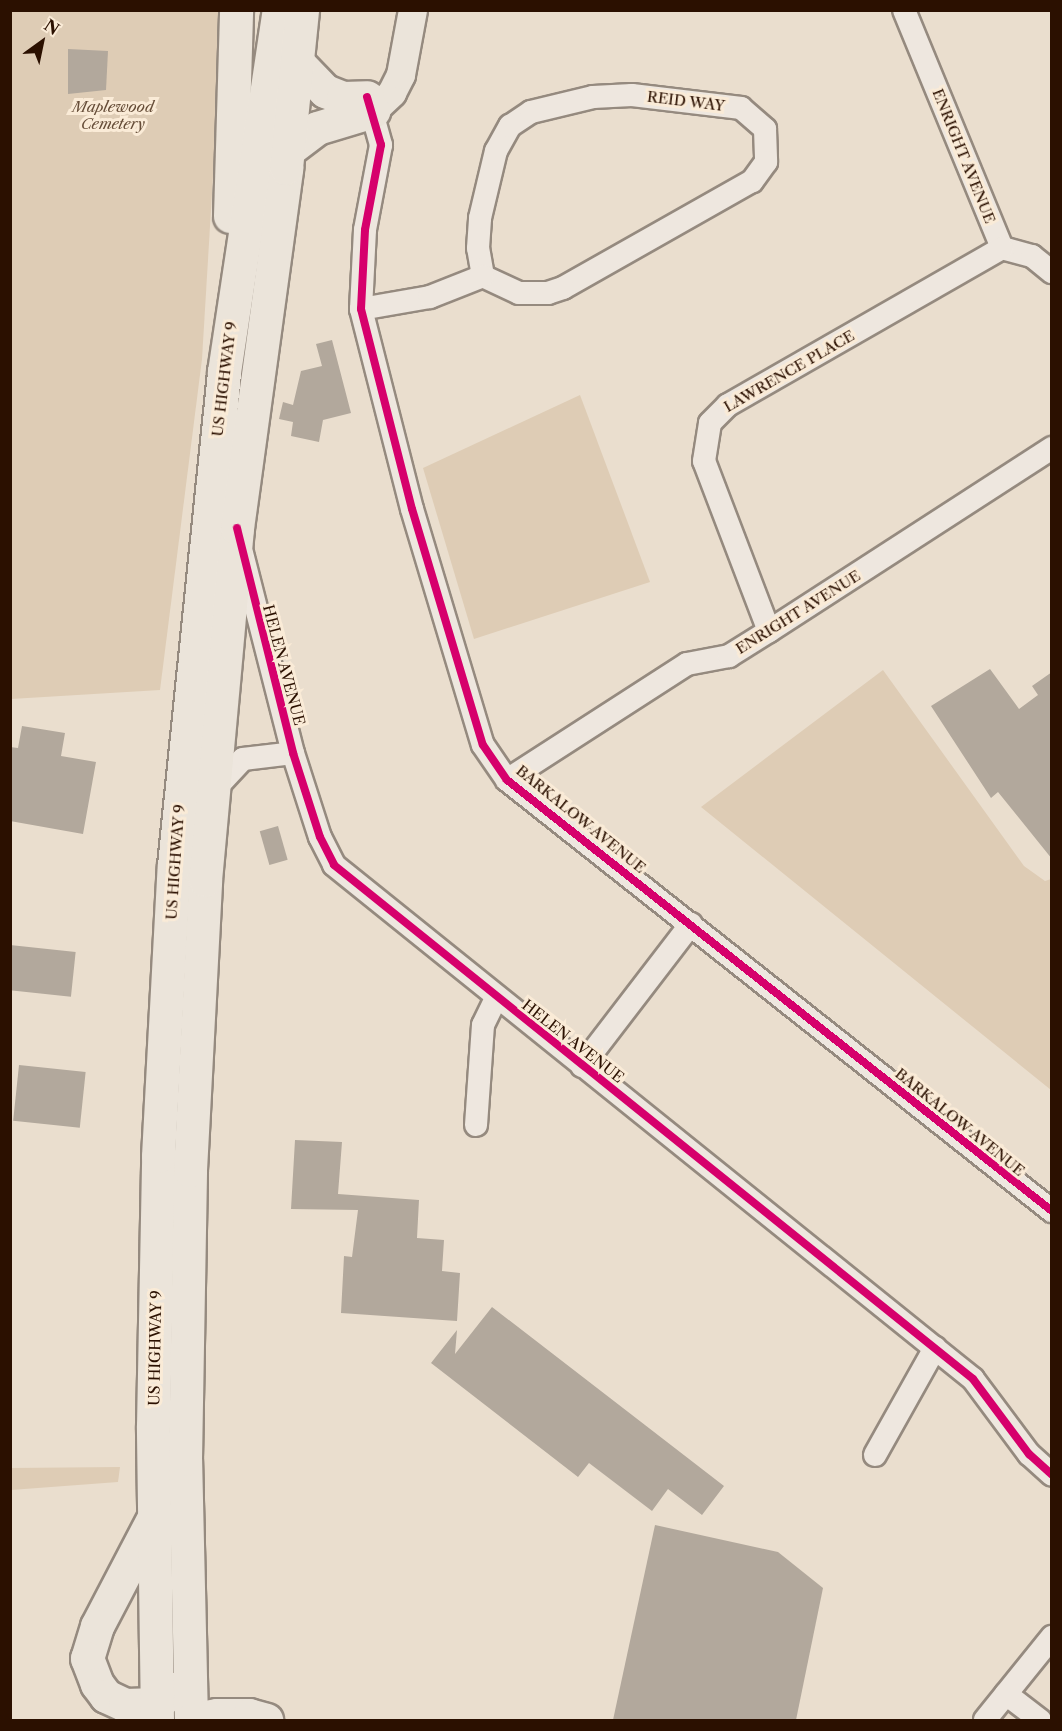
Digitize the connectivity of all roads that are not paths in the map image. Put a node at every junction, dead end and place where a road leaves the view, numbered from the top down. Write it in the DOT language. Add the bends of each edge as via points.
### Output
graph roads {
  1 [pos="236,10"];
  2 [pos="279,10"];
  3 [pos="302,10"];
  4 [pos="413,10"];
  5 [pos="904,10"];
  6 [pos="297,62"];
  7 [pos="370,104"];
  8 [pos="288,150"];
  9 [pos="1002,248"];
  10 [pos="1052,272"];
  11 [pos="483,276"];
  12 [pos="361,309"];
  13 [pos="224,372"];
  14 [pos="1052,448"];
  15 [pos="237,528"];
  16 [pos="769,631"];
  17 [pos="294,753"];
  18 [pos="507,780"];
  19 [pos="212,792"];
  20 [pos="691,924"];
  21 [pos="496,998"];
  22 [pos="582,1066"];
  23 [pos="476,1125"];
  24 [pos="1052,1211"];
  25 [pos="934,1348"];
  26 [pos="875,1455"];
  27 [pos="1052,1475"];
  28 [pos="154,1518"];
  29 [pos="1052,1637"];
  30 [pos="187,1666"];
  31 [pos="1006,1694"];
  32 [pos="157,1712"];
  33 [pos="191,1720"];
  34 [pos="266,1720"];
  35 [pos="985,1720"];
  36 [pos="1040,1720"];
  1 -- 13 [label="highway" via="231,208 219,305"];
  2 -- 13 [label="highway, US HIGHWAY 9"];
  3 -- 6 [label="highway, US HIGHWAY 9"];
  4 -- 7 [label="main road" via="405,54 392,93"];
  5 -- 9 [label="street, ENRIGHT AVENUE"];
  6 -- 7 [label="highway" via="325,91"];
  6 -- 8 [label="highway, US HIGHWAY 9"];
  7 -- 8 [label="highway" via="317,128"];
  7 -- 12 [label="street, BARKALOW AVENUE" via="381,160 365,230"];
  8 -- 15 [label="highway, US HIGHWAY 9"];
  9 -- 10 [label="street" via="1032,256"];
  9 -- 16 [label="street, LAWRENCE PLACE" via="728,405 710,423 704,462"];
  11 -- 11 [label="street, REID WAY" via="519,293 548,294 563,288 752,181 766,162 765,129 741,108 632,95 593,98 531,112 510,126 496,151 478,232"];
  11 -- 12 [label="street" via="439,295"];
  12 -- 18 [label="street, BARKALOW AVENUE" via="471,716 483,745"];
  13 -- 28 [label="highway, US HIGHWAY 9" via="188,704 168,967 158,1156"];
  14 -- 16 [label="street, ENRIGHT AVENUE"];
  15 -- 17 [label="street, HELEN AVENUE"];
  15 -- 19 [label="highway, US HIGHWAY 9"];
  16 -- 18 [label="street, ENRIGHT AVENUE" via="729,656 687,664"];
  17 -- 19 [label="street" via="243,759"];
  17 -- 21 [label="street, HELEN AVENUE" via="320,837 334,865"];
  18 -- 20 [label="street, BARKALOW AVENUE"];
  19 -- 30 [label="highway, US HIGHWAY 9" via="190,1170"];
  20 -- 22 [label="street"];
  20 -- 24 [label="street, BARKALOW AVENUE"];
  21 -- 22 [label="street, HELEN AVENUE"];
  21 -- 23 [label="street" via="483,1025"];
  22 -- 25 [label="street, HELEN AVENUE"];
  25 -- 26 [label="street"];
  25 -- 27 [label="street, HELEN AVENUE" via="978,1384 1029,1454"];
  28 -- 32 [label="highway, US HIGHWAY 9"];
  28 -- 32 [label="highway" via="97,1626 87,1658 89,1672 106,1696"];
  29 -- 31 [label="street"];
  30 -- 32 [label="highway"];
  30 -- 33 [label="highway, US HIGHWAY 9"];
  31 -- 35 [label="street"];
  31 -- 36 [label="street"];
  33 -- 34 [label="highway" via="249,1715"];
}
